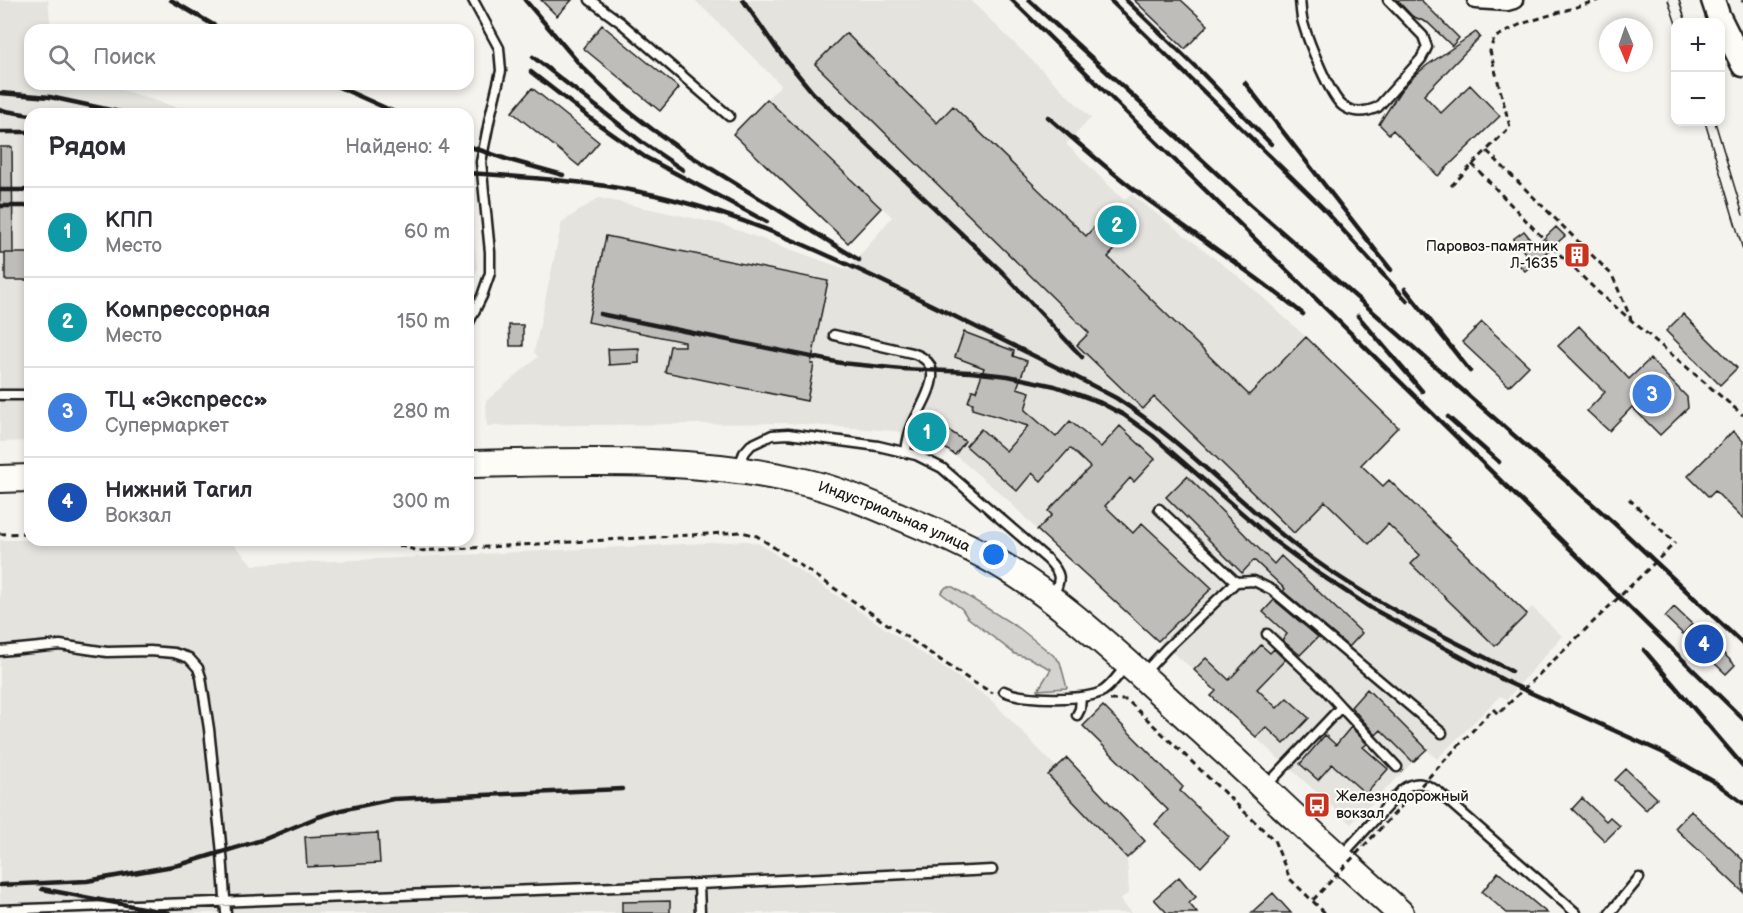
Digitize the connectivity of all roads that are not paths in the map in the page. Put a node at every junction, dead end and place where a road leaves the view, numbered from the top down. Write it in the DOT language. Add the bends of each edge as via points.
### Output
graph roads {
  1 [pos="473,0"];
  2 [pos="590,0"];
  3 [pos="1300,0"];
  4 [pos="1388,0"];
  5 [pos="1476,0"];
  6 [pos="1514,0"];
  7 [pos="1713,0"];
  8 [pos="1743,65"];
  9 [pos="729,116"];
  10 [pos="474,312"];
  11 [pos="834,335"];
  12 [pos="0,395"];
  13 [pos="24,395"];
  14 [pos="906,452"];
  15 [pos="474,464"];
  16 [pos="737,470"];
  17 [pos="24,478"];
  18 [pos="0,479"];
  19 [pos="1159,509"];
  20 [pos="1236,582"];
  21 [pos="1051,599"];
  22 [pos="1267,634"];
  23 [pos="0,651"];
  24 [pos="1135,670"];
  25 [pos="1001,693"];
  26 [pos="1081,698"];
  27 [pos="1341,707"];
  28 [pos="1077,715"];
  29 [pos="1442,733"];
  30 [pos="1397,767"];
  31 [pos="1264,788"];
  32 [pos="1340,857"];
  33 [pos="992,870"];
  34 [pos="1639,878"];
  35 [pos="699,884"];
  36 [pos="225,900"];
  37 [pos="0,910"];
  38 [pos="226,913"];
  39 [pos="700,913"];
  40 [pos="1400,913"];
  41 [pos="1576,913"];
  42 [pos="1610,913"];
  1 -- 10 [label="lane" via="499,48 501,71 481,162 490,273"];
  2 -- 9 [label="lane"];
  3 -- 4 [label="lane" via="1303,22 1322,72 1341,105 1360,111 1378,107 1427,47 1423,36"];
  5 -- 6 [label="street"];
  7 -- 8 [label="main road"];
  11 -- 14 [label="lane" via="912,353 931,364 929,392 909,434"];
  12 -- 13 [label="lane"];
  14 -- 16 [label="lane" via="788,434 772,435 751,445"];
  14 -- 21 [label="lane" via="942,468 1047,559 1059,576"];
  15 -- 16 [label="main road, Индустриальная улица" via="618,461"];
  16 -- 21 [label="main road, Индустриальная улица" via="804,482 885,510 970,548"];
  17 -- 18 [label="main road"];
  19 -- 20 [label="lane"];
  20 -- 24 [label="lane" via="1166,649"];
  20 -- 29 [label="lane" via="1254,581 1272,590"];
  21 -- 24 [label="main road, Индустриальная улица"];
  22 -- 27 [label="lane"];
  23 -- 36 [label="lane" via="60,645 107,652 174,653 189,658 201,677 209,729"];
  24 -- 26 [label="lane" via="1105,690"];
  24 -- 31 [label="main road, Индустриальная улица"];
  25 -- 26 [label="lane"];
  26 -- 28 [label="lane"];
  27 -- 30 [label="lane"];
  27 -- 31 [label="lane"];
  31 -- 32 [label="main road, Индустриальная улица"];
  32 -- 40 [label="main road, Индустриальная улица"];
  32 -- 41 [label="lane" via="1403,789 1414,783 1426,784"];
  33 -- 35 [label="lane"];
  34 -- 42 [label="lane"];
  35 -- 36 [label="lane"];
  35 -- 39 [label="lane"];
  36 -- 37 [label="lane"];
  36 -- 38 [label="lane"];
}
